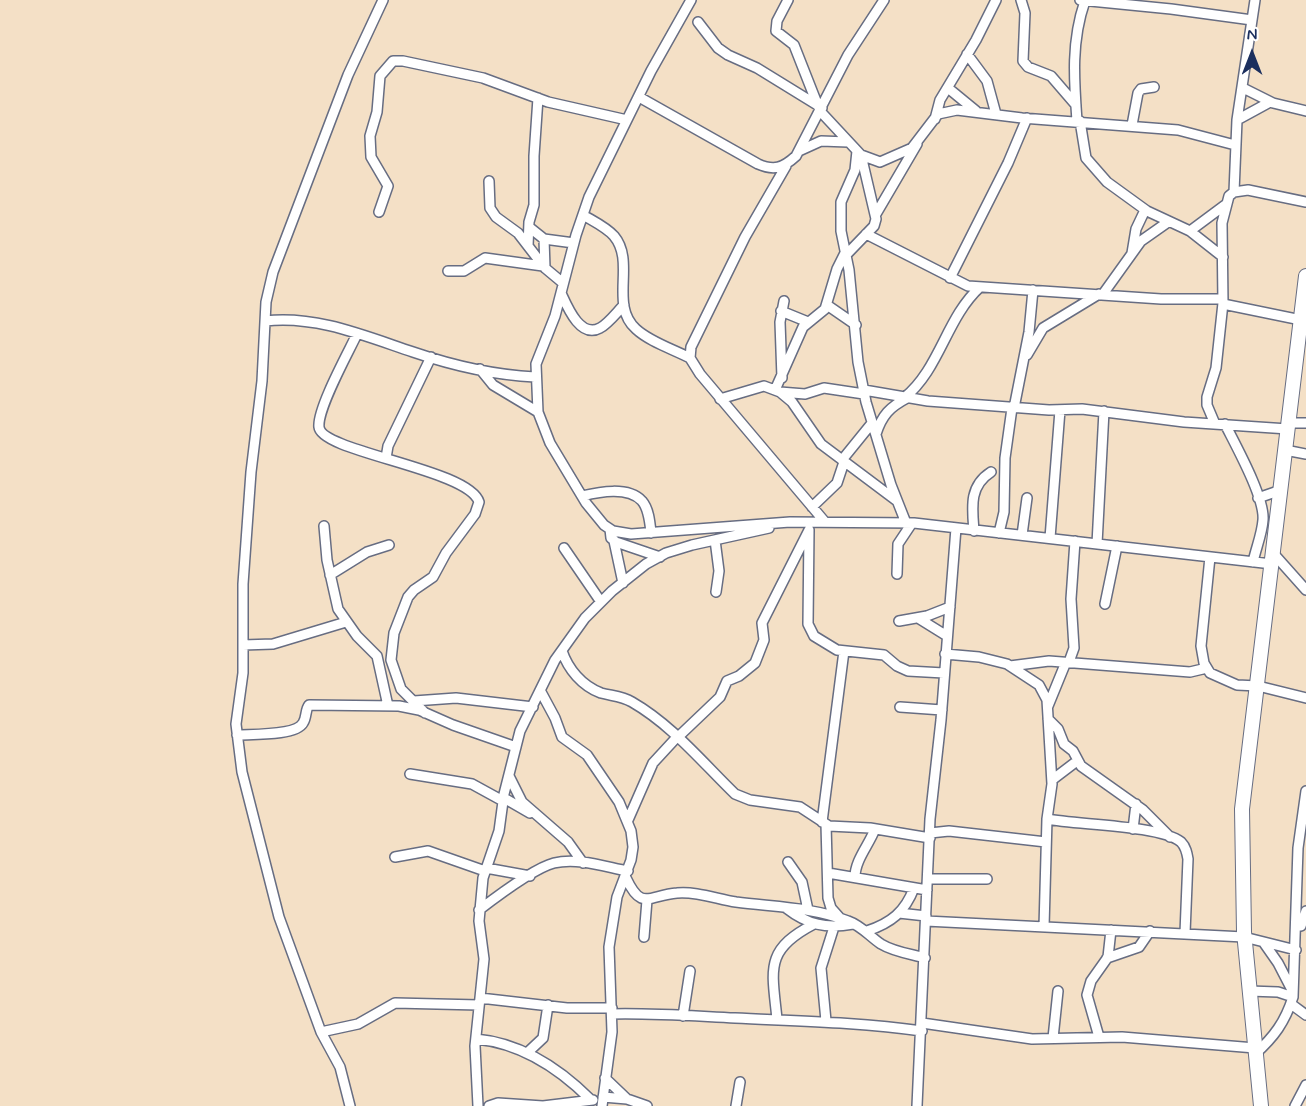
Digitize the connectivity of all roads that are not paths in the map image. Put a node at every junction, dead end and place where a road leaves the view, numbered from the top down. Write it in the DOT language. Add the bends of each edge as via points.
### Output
graph roads {
  1 [pos="383,0"];
  2 [pos="788,0"];
  3 [pos="884,0"];
  4 [pos="996,0"];
  5 [pos="1021,0"];
  6 [pos="1255,0"];
  7 [pos="1083,1"];
  8 [pos="686,2"];
  9 [pos="1252,20"];
  10 [pos="698,22"];
  11 [pos="968,54"];
  12 [pos="1154,87"];
  13 [pos="948,88"];
  14 [pos="1243,88"];
  15 [pos="639,96"];
  16 [pos="538,98"];
  17 [pos="1270,102"];
  18 [pos="1076,105"];
  19 [pos="820,108"];
  20 [pos="977,111"];
  21 [pos="1306,111"];
  22 [pos="996,114"];
  23 [pos="1027,118"];
  24 [pos="935,119"];
  25 [pos="627,120"];
  26 [pos="1237,120"];
  27 [pos="1078,121"];
  28 [pos="1132,125"];
  29 [pos="849,143"];
  30 [pos="917,143"];
  31 [pos="1235,145"];
  32 [pos="799,151"];
  33 [pos="859,153"];
  34 [pos="786,166"];
  35 [pos="489,182"];
  36 [pos="1234,192"];
  37 [pos="1306,202"];
  38 [pos="1226,205"];
  39 [pos="1145,210"];
  40 [pos="379,212"];
  41 [pos="876,214"];
  42 [pos="583,215"];
  43 [pos="1168,222"];
  44 [pos="529,227"];
  45 [pos="1190,231"];
  46 [pos="866,234"];
  47 [pos="544,239"];
  48 [pos="574,243"];
  49 [pos="528,246"];
  50 [pos="846,252"];
  51 [pos="1132,253"];
  52 [pos="1223,257"];
  53 [pos="544,267"];
  54 [pos="448,271"];
  55 [pos="1306,276"];
  56 [pos="950,278"];
  57 [pos="1306,282"];
  58 [pos="980,287"];
  59 [pos="562,288"];
  60 [pos="1033,290"];
  61 [pos="1101,294"];
  62 [pos="783,301"];
  63 [pos="1223,302"];
  64 [pos="827,304"];
  65 [pos="624,305"];
  66 [pos="782,311"];
  67 [pos="1301,320"];
  68 [pos="265,321"];
  69 [pos="808,322"];
  70 [pos="856,325"];
  71 [pos="357,334"];
  72 [pos="431,357"];
  73 [pos="690,358"];
  74 [pos="1024,359"];
  75 [pos="480,369"];
  76 [pos="535,377"];
  77 [pos="782,378"];
  78 [pos="777,391"];
  79 [pos="864,392"];
  80 [pos="905,398"];
  81 [pos="720,399"];
  82 [pos="1013,408"];
  83 [pos="1060,410"];
  84 [pos="1104,411"];
  85 [pos="538,412"];
  86 [pos="872,423"];
  87 [pos="1306,423"];
  88 [pos="1220,424"];
  89 [pos="1288,426"];
  90 [pos="876,434"];
  91 [pos="1285,450"];
  92 [pos="1306,454"];
  93 [pos="386,458"];
  94 [pos="843,461"];
  95 [pos="991,472"];
  96 [pos="1281,490"];
  97 [pos="582,496"];
  98 [pos="1027,498"];
  99 [pos="1258,498"];
  100 [pos="897,501"];
  101 [pos="812,507"];
  102 [pos="794,522"];
  103 [pos="825,522"];
  104 [pos="909,523"];
  105 [pos="324,526"];
  106 [pos="809,526"];
  107 [pos="956,528"];
  108 [pos="610,529"];
  109 [pos="974,531"];
  110 [pos="651,533"];
  111 [pos="999,533"];
  112 [pos="1022,535"];
  113 [pos="1050,538"];
  114 [pos="716,540"];
  115 [pos="614,541"];
  116 [pos="1075,541"];
  117 [pos="1097,543"];
  118 [pos="389,545"];
  119 [pos="1117,546"];
  120 [pos="564,548"];
  121 [pos="1210,556"];
  122 [pos="660,557"];
  123 [pos="1273,559"];
  124 [pos="1253,562"];
  125 [pos="897,574"];
  126 [pos="330,575"];
  127 [pos="623,583"];
  128 [pos="1306,590"];
  129 [pos="716,592"];
  130 [pos="601,602"];
  131 [pos="1105,604"];
  132 [pos="950,607"];
  133 [pos="918,618"];
  134 [pos="899,621"];
  135 [pos="346,622"];
  136 [pos="947,636"];
  137 [pos="243,645"];
  138 [pos="562,651"];
  139 [pos="844,651"];
  140 [pos="945,654"];
  141 [pos="1068,662"];
  142 [pos="1010,666"];
  143 [pos="1207,668"];
  144 [pos="944,673"];
  145 [pos="1258,686"];
  146 [pos="541,692"];
  147 [pos="1306,699"];
  148 [pos="414,700"];
  149 [pos="388,706"];
  150 [pos="532,707"];
  151 [pos="900,707"];
  152 [pos="1047,708"];
  153 [pos="942,710"];
  154 [pos="425,713"];
  155 [pos="1048,719"];
  156 [pos="237,735"];
  157 [pos="678,737"];
  158 [pos="516,747"];
  159 [pos="1077,761"];
  160 [pos="411,774"];
  161 [pos="509,776"];
  162 [pos="1052,780"];
  163 [pos="1306,791"];
  164 [pos="503,800"];
  165 [pos="1136,804"];
  166 [pos="1304,811"];
  167 [pos="534,814"];
  168 [pos="1047,819"];
  169 [pos="627,820"];
  170 [pos="824,823"];
  171 [pos="875,829"];
  172 [pos="1133,829"];
  173 [pos="930,836"];
  174 [pos="1170,837"];
  175 [pos="1303,839"];
  176 [pos="1046,842"];
  177 [pos="395,857"];
  178 [pos="788,862"];
  179 [pos="584,863"];
  180 [pos="1302,863"];
  181 [pos="485,870"];
  182 [pos="828,873"];
  183 [pos="627,874"];
  184 [pos="530,876"];
  185 [pos="855,877"];
  186 [pos="928,879"];
  187 [pos="987,879"];
  188 [pos="914,888"];
  189 [pos="927,890"];
  190 [pos="647,900"];
  191 [pos="786,908"];
  192 [pos="479,910"];
  193 [pos="808,910"];
  194 [pos="1306,911"];
  195 [pos="899,913"];
  196 [pos="839,918"];
  197 [pos="926,918"];
  198 [pos="814,924"];
  199 [pos="855,924"];
  200 [pos="834,927"];
  201 [pos="1044,927"];
  202 [pos="1296,929"];
  203 [pos="1111,930"];
  204 [pos="867,931"];
  205 [pos="1150,931"];
  206 [pos="1185,933"];
  207 [pos="644,937"];
  208 [pos="1244,937"];
  209 [pos="1264,943"];
  210 [pos="1296,951"];
  211 [pos="925,958"];
  212 [pos="1107,958"];
  213 [pos="690,971"];
  214 [pos="1058,991"];
  215 [pos="1249,991"];
  216 [pos="1292,998"];
  217 [pos="480,1002"];
  218 [pos="548,1005"];
  219 [pos="612,1011"];
  220 [pos="1306,1015"];
  221 [pos="683,1016"];
  222 [pos="777,1019"];
  223 [pos="826,1021"];
  224 [pos="922,1027"];
  225 [pos="321,1032"];
  226 [pos="1099,1037"];
  227 [pos="1053,1038"];
  228 [pos="476,1039"];
  229 [pos="1255,1051"];
  230 [pos="527,1053"];
  231 [pos="605,1078"];
  232 [pos="740,1082"];
  233 [pos="1306,1085"];
  234 [pos="627,1099"];
  235 [pos="591,1100"];
  236 [pos="603,1101"];
  237 [pos="916,1104"];
  238 [pos="350,1106"];
  239 [pos="478,1106"];
  240 [pos="489,1106"];
  241 [pos="647,1106"];
  242 [pos="736,1106"];
  243 [pos="1261,1106"];
  244 [pos="1295,1106"];
  1 -- 68 [label="street" via="348,75 273,272"];
  2 -- 19 [label="street" via="776,31 794,45"];
  3 -- 19 [label="street"];
  4 -- 11 [label="street"];
  5 -- 18 [label="street" via="1025,13 1023,61 1060,83"];
  6 -- 9 [label="street"];
  7 -- 9 [label="street"];
  7 -- 18 [label="street" via="1075,41"];
  8 -- 15 [label="street"];
  9 -- 14 [label="street"];
  10 -- 19 [label="street" via="718,48"];
  11 -- 13 [label="street"];
  11 -- 22 [label="street" via="987,81"];
  12 -- 28 [label="street" via="1138,93"];
  13 -- 20 [label="street"];
  13 -- 24 [label="street"];
  14 -- 17 [label="street"];
  14 -- 26 [label="street"];
  15 -- 25 [label="street"];
  15 -- 34 [label="street" via="758,164 768,168"];
  16 -- 25 [label="street"];
  16 -- 40 [label="street" via="483,78 404,61 386,66 380,76 370,136 371,157 388,186"];
  16 -- 44 [label="street" via="534,205"];
  17 -- 21 [label="street"];
  17 -- 26 [label="street"];
  18 -- 27 [label="street"];
  19 -- 29 [label="street"];
  19 -- 32 [label="street"];
  20 -- 22 [label="street"];
  20 -- 24 [label="street" via="947,111"];
  22 -- 23 [label="street"];
  23 -- 27 [label="street"];
  23 -- 56 [label="street"];
  24 -- 30 [label="street"];
  25 -- 42 [label="street"];
  26 -- 31 [label="street"];
  27 -- 28 [label="street"];
  27 -- 39 [label="street" via="1086,158 1107,182"];
  28 -- 31 [label="street" via="1178,130"];
  29 -- 32 [label="street" via="821,141"];
  29 -- 33 [label="street"];
  30 -- 33 [label="street" via="880,162"];
  30 -- 41 [label="street"];
  31 -- 36 [label="street"];
  32 -- 34 [label="street"];
  33 -- 41 [label="street"];
  33 -- 50 [label="street" via="839,216"];
  34 -- 73 [label="street" via="702,323"];
  35 -- 49 [label="street" via="490,208"];
  36 -- 37 [label="street" via="1248,190"];
  36 -- 38 [label="street"];
  38 -- 45 [label="street"];
  38 -- 52 [label="street"];
  39 -- 43 [label="street"];
  39 -- 51 [label="street" via="1136,229"];
  41 -- 46 [label="street" via="874,226"];
  42 -- 48 [label="street"];
  42 -- 65 [label="street" via="602,226 620,246"];
  43 -- 45 [label="street"];
  43 -- 51 [label="street" via="1141,241"];
  44 -- 47 [label="street"];
  44 -- 49 [label="street"];
  45 -- 52 [label="street"];
  46 -- 50 [label="street"];
  46 -- 56 [label="street"];
  47 -- 48 [label="street"];
  47 -- 53 [label="street"];
  48 -- 59 [label="street"];
  49 -- 53 [label="street"];
  50 -- 64 [label="street"];
  50 -- 70 [label="street"];
  51 -- 61 [label="street"];
  52 -- 63 [label="street"];
  53 -- 54 [label="street" via="485,258 464,271"];
  53 -- 59 [label="street"];
  55 -- 57 [label="street"];
  56 -- 58 [label="street"];
  57 -- 67 [label="street"];
  58 -- 60 [label="street"];
  58 -- 80 [label="street" via="963,304 920,383"];
  59 -- 65 [label="street" via="579,324 593,329 600,328"];
  59 -- 76 [label="street"];
  60 -- 61 [label="street"];
  60 -- 74 [label="street"];
  61 -- 63 [label="street"];
  61 -- 74 [label="street" via="1043,328"];
  62 -- 66 [label="street"];
  63 -- 67 [label="street"];
  63 -- 88 [label="street" via="1216,368 1207,397 1207,405"];
  64 -- 69 [label="street"];
  64 -- 70 [label="street"];
  65 -- 73 [label="street" via="634,328"];
  66 -- 69 [label="street"];
  66 -- 77 [label="street"];
  67 -- 89 [label="street"];
  68 -- 71 [label="street" via="311,321"];
  68 -- 137 [label="street" via="243,584"];
  69 -- 77 [label="street"];
  70 -- 79 [label="street"];
  71 -- 72 [label="street"];
  71 -- 93 [label="street" via="323,408 319,429 332,442"];
  72 -- 75 [label="street"];
  72 -- 93 [label="street" via="388,446"];
  73 -- 81 [label="street"];
  74 -- 82 [label="street"];
  75 -- 76 [label="street"];
  75 -- 85 [label="street" via="493,386"];
  76 -- 85 [label="street"];
  77 -- 78 [label="street"];
  78 -- 79 [label="street" via="805,394 824,388"];
  78 -- 81 [label="street" via="764,386"];
  78 -- 94 [label="street" via="797,408 821,444"];
  79 -- 80 [label="street"];
  79 -- 86 [label="street"];
  80 -- 82 [label="street"];
  80 -- 90 [label="street" via="886,411"];
  81 -- 101 [label="street"];
  82 -- 83 [label="street"];
  82 -- 111 [label="street"];
  83 -- 84 [label="street"];
  83 -- 113 [label="street"];
  84 -- 88 [label="street"];
  84 -- 117 [label="street"];
  85 -- 97 [label="street" via="549,443"];
  86 -- 90 [label="street"];
  86 -- 94 [label="street"];
  87 -- 89 [label="street"];
  88 -- 89 [label="street"];
  88 -- 99 [label="street"];
  89 -- 91 [label="street"];
  90 -- 100 [label="street"];
  91 -- 92 [label="street"];
  91 -- 96 [label="street"];
  93 -- 148 [label="street" via="460,485 475,493 479,502 433,577 408,597 393,633 391,660 401,689"];
  94 -- 100 [label="street"];
  94 -- 101 [label="street" via="837,483"];
  95 -- 109 [label="street" via="978,482 975,490"];
  96 -- 99 [label="street"];
  96 -- 123 [label="street"];
  97 -- 108 [label="street"];
  97 -- 110 [label="street" via="610,492 637,497 646,507"];
  98 -- 112 [label="street"];
  99 -- 124 [label="street" via="1263,520"];
  100 -- 104 [label="street"];
  101 -- 103 [label="street"];
  102 -- 106 [label="street"];
  102 -- 110 [label="street"];
  102 -- 114 [label="street"];
  103 -- 104 [label="street"];
  103 -- 106 [label="street"];
  104 -- 107 [label="street"];
  104 -- 125 [label="street" via="898,544"];
  105 -- 126 [label="street"];
  106 -- 139 [label="street" via="808,627 814,636"];
  106 -- 157 [label="street" via="762,623 764,640 755,663 727,681 720,697"];
  107 -- 109 [label="street"];
  107 -- 132 [label="street"];
  108 -- 110 [label="street" via="621,534"];
  108 -- 115 [label="street"];
  109 -- 111 [label="street"];
  111 -- 112 [label="street"];
  112 -- 113 [label="street"];
  113 -- 116 [label="street"];
  114 -- 122 [label="street"];
  114 -- 129 [label="street"];
  115 -- 122 [label="street"];
  115 -- 127 [label="street"];
  116 -- 117 [label="street"];
  116 -- 141 [label="street" via="1071,599 1074,648"];
  117 -- 119 [label="street"];
  118 -- 126 [label="street" via="367,552"];
  119 -- 121 [label="street"];
  119 -- 131 [label="street"];
  120 -- 130 [label="street"];
  121 -- 124 [label="street"];
  121 -- 143 [label="street" via="1201,646"];
  122 -- 127 [label="street"];
  123 -- 124 [label="street"];
  123 -- 128 [label="street"];
  123 -- 145 [label="street"];
  126 -- 135 [label="street" via="338,609"];
  127 -- 130 [label="street"];
  130 -- 138 [label="street"];
  132 -- 133 [label="street"];
  132 -- 136 [label="street"];
  133 -- 134 [label="street"];
  133 -- 136 [label="street"];
  135 -- 137 [label="street" via="273,644"];
  135 -- 149 [label="street" via="377,656"];
  136 -- 140 [label="street"];
  137 -- 156 [label="street"];
  138 -- 146 [label="street"];
  138 -- 157 [label="street" via="566,664 580,680 601,692 632,701"];
  139 -- 144 [label="street" via="884,655 908,671"];
  139 -- 170 [label="street"];
  140 -- 142 [label="street" via="979,657"];
  140 -- 144 [label="street"];
  141 -- 142 [label="street"];
  141 -- 143 [label="street" via="1190,672"];
  141 -- 152 [label="street"];
  142 -- 152 [label="street" via="1039,684"];
  143 -- 145 [label="street" via="1222,680"];
  144 -- 153 [label="street"];
  145 -- 147 [label="street"];
  145 -- 208 [label="street" via="1242,809"];
  146 -- 150 [label="street"];
  146 -- 169 [label="street" via="562,737 587,755"];
  148 -- 150 [label="street" via="456,698"];
  148 -- 154 [label="street"];
  149 -- 154 [label="street"];
  149 -- 156 [label="street" via="309,705 299,727"];
  150 -- 158 [label="street"];
  151 -- 153 [label="street"];
  152 -- 155 [label="street"];
  153 -- 173 [label="street"];
  154 -- 158 [label="street"];
  155 -- 159 [label="street"];
  155 -- 162 [label="street"];
  156 -- 225 [label="street" via="242,772 279,917"];
  157 -- 169 [label="street" via="653,763"];
  157 -- 170 [label="street" via="735,794 800,807"];
  158 -- 161 [label="street"];
  159 -- 162 [label="street"];
  159 -- 165 [label="street"];
  160 -- 164 [label="street" via="471,784"];
  161 -- 164 [label="street"];
  161 -- 167 [label="street" via="522,802"];
  162 -- 168 [label="street"];
  163 -- 166 [label="street"];
  164 -- 167 [label="street"];
  164 -- 181 [label="street" via="499,831"];
  165 -- 172 [label="street"];
  165 -- 174 [label="street"];
  166 -- 175 [label="street"];
  167 -- 179 [label="street" via="568,842"];
  168 -- 172 [label="street"];
  168 -- 176 [label="street"];
  169 -- 183 [label="street" via="633,847"];
  170 -- 171 [label="street"];
  170 -- 182 [label="street"];
  171 -- 173 [label="street"];
  171 -- 185 [label="street" via="855,866"];
  172 -- 174 [label="street"];
  173 -- 176 [label="street" via="949,831"];
  173 -- 186 [label="street"];
  174 -- 206 [label="street" via="1185,848 1188,859"];
  175 -- 180 [label="street"];
  176 -- 201 [label="street"];
  177 -- 181 [label="street" via="429,851"];
  178 -- 193 [label="street" via="802,882"];
  179 -- 183 [label="street"];
  179 -- 184 [label="street" via="553,863"];
  180 -- 202 [label="street"];
  181 -- 184 [label="street"];
  181 -- 192 [label="street"];
  182 -- 185 [label="street"];
  182 -- 196 [label="street" via="828,898"];
  183 -- 190 [label="street" via="637,897"];
  183 -- 219 [label="street" via="617,897 609,947"];
  184 -- 192 [label="street"];
  185 -- 188 [label="street"];
  186 -- 187 [label="street"];
  186 -- 189 [label="street"];
  188 -- 189 [label="street"];
  188 -- 195 [label="street" via="909,903"];
  189 -- 197 [label="street"];
  190 -- 191 [label="street" via="676,892"];
  190 -- 207 [label="street"];
  191 -- 193 [label="street"];
  191 -- 198 [label="street"];
  192 -- 217 [label="street" via="484,959"];
  193 -- 196 [label="street"];
  194 -- 202 [label="street"];
  195 -- 197 [label="street"];
  195 -- 204 [label="street"];
  196 -- 199 [label="street"];
  197 -- 201 [label="street"];
  197 -- 211 [label="street"];
  198 -- 200 [label="street"];
  198 -- 222 [label="street" via="783,943 776,956"];
  199 -- 200 [label="street"];
  199 -- 204 [label="street"];
  200 -- 223 [label="street" via="821,968"];
  201 -- 203 [label="street"];
  202 -- 210 [label="street"];
  203 -- 205 [label="street"];
  203 -- 212 [label="street"];
  204 -- 211 [label="street" via="888,947"];
  205 -- 206 [label="street"];
  205 -- 212 [label="street" via="1139,947"];
  206 -- 208 [label="street"];
  208 -- 209 [label="street"];
  208 -- 215 [label="street"];
  209 -- 210 [label="street"];
  209 -- 216 [label="street" via="1278,963"];
  210 -- 216 [label="street"];
  211 -- 224 [label="street"];
  212 -- 226 [label="street" via="1087,994"];
  213 -- 221 [label="street"];
  214 -- 227 [label="street"];
  215 -- 216 [label="street" via="1278,992"];
  215 -- 229 [label="street"];
  216 -- 220 [label="street"];
  216 -- 229 [label="street" via="1286,1019 1273,1038"];
  217 -- 218 [label="street"];
  217 -- 225 [label="street" via="394,1003 358,1024"];
  217 -- 228 [label="street"];
  218 -- 219 [label="street"];
  218 -- 230 [label="street" via="543,1038"];
  219 -- 221 [label="street"];
  219 -- 231 [label="street"];
  221 -- 222 [label="street"];
  222 -- 223 [label="street"];
  223 -- 224 [label="street"];
  224 -- 227 [label="street"];
  224 -- 237 [label="street"];
  225 -- 238 [label="street" via="340,1067"];
  226 -- 227 [label="street"];
  226 -- 229 [label="street"];
  228 -- 230 [label="street" via="501,1042"];
  228 -- 239 [label="street"];
  229 -- 243 [label="street"];
  230 -- 235 [label="street" via="570,1080"];
  231 -- 234 [label="street"];
  231 -- 236 [label="street"];
  232 -- 242 [label="street"];
  233 -- 244 [label="street"];
  234 -- 236 [label="street"];
  234 -- 241 [label="street"];
  235 -- 236 [label="street"];
  235 -- 240 [label="street" via="543,1106"];
}
